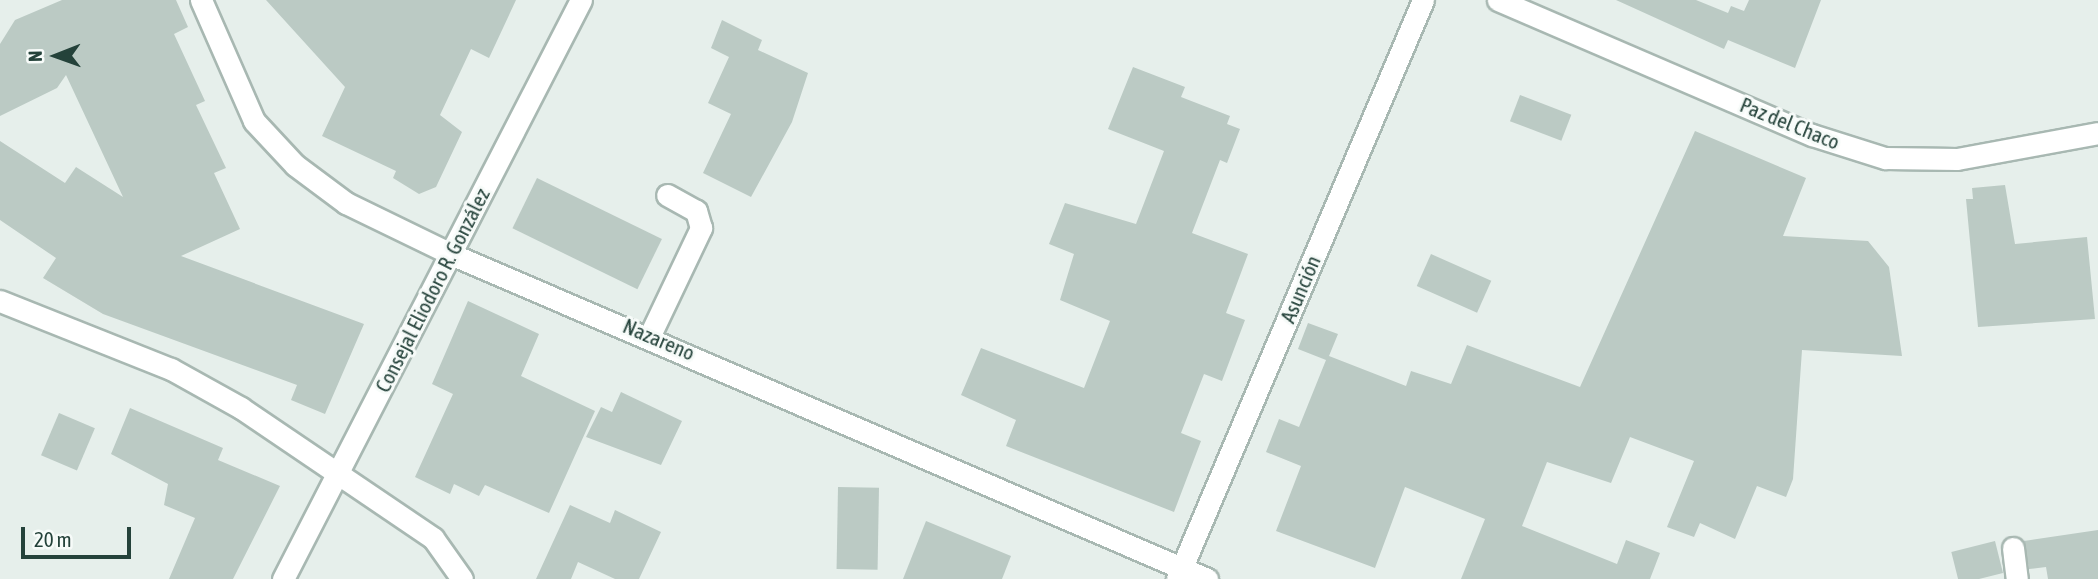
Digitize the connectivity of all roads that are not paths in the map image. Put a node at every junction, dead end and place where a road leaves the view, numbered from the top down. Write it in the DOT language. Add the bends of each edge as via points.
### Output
graph roads {
  1 [pos="201,0"];
  2 [pos="581,0"];
  3 [pos="1423,0"];
  4 [pos="1498,0"];
  5 [pos="2098,133"];
  6 [pos="667,195"];
  7 [pos="451,254"];
  8 [pos="0,301"];
  9 [pos="650,335"];
  10 [pos="337,473"];
  11 [pos="2013,548"];
  12 [pos="1180,574"];
  13 [pos="282,579"];
  14 [pos="461,579"];
  15 [pos="1207,579"];
  16 [pos="2017,579"];
  1 -- 7 [label="street, Nazareno" via="254,121 295,165 346,203"];
  2 -- 7 [label="street, Consejal Eliodoro R. González"];
  3 -- 12 [label="street, Asunción"];
  4 -- 5 [label="street, Paz del Chaco" via="1812,135 1885,158 1957,159"];
  6 -- 9 [label="street" via="696,211 701,228"];
  7 -- 9 [label="street, Nazareno"];
  7 -- 10 [label="street, Consejal Eliodoro R. González"];
  8 -- 10 [label="street" via="171,369"];
  9 -- 12 [label="street, Nazareno"];
  10 -- 13 [label="street, Consejal Eliodoro R. González"];
  10 -- 14 [label="street" via="433,538"];
  11 -- 16 [label="street"];
  12 -- 15 [label="street, Nazareno"];
}
